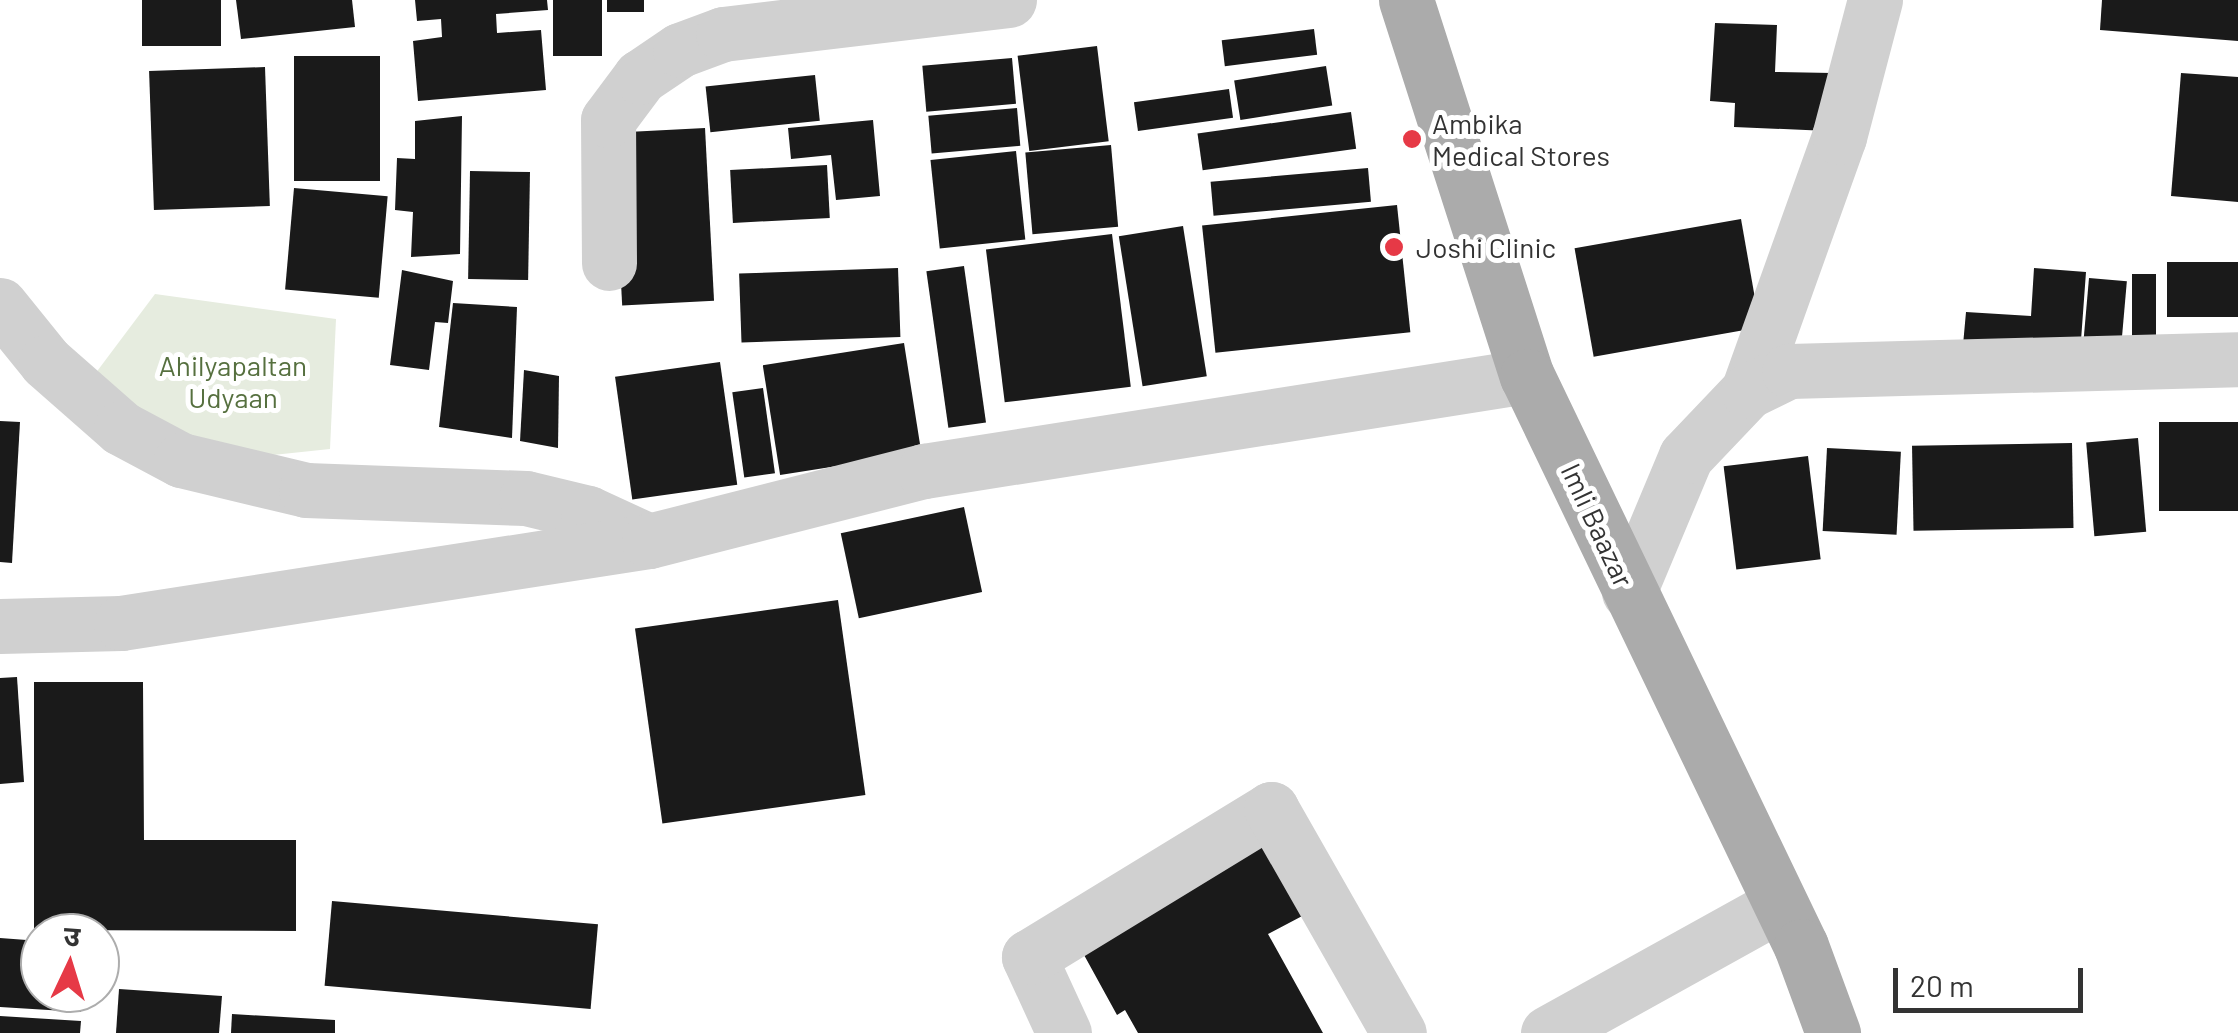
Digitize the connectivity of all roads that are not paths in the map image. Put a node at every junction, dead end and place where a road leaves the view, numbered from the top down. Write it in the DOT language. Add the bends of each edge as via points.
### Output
graph roads {
  1 [pos="1008,0"];
  2 [pos="1406,0"];
  3 [pos="1874,0"];
  4 [pos="609,263"];
  5 [pos="0,305"];
  6 [pos="2238,359"];
  7 [pos="1527,376"];
  8 [pos="1748,391"];
  9 [pos="648,541"];
  10 [pos="1629,592"];
  11 [pos="0,626"];
  12 [pos="1777,906"];
  13 [pos="1064,1033"];
  14 [pos="1398,1033"];
  15 [pos="1548,1033"];
  16 [pos="1833,1033"];
  1 -- 4 [label="street" via="742,31 680,50 640,76 608,120"];
  2 -- 7 [label="main road, Imli Baazar"];
  3 -- 8 [label="street" via="1839,137"];
  5 -- 9 [label="street" via="46,362 122,428 181,460 306,490 526,498 588,513"];
  6 -- 8 [label="street" via="1789,371"];
  7 -- 9 [label="street" via="924,471"];
  7 -- 10 [label="main road, Imli Baazar"];
  8 -- 10 [label="street" via="1686,456"];
  9 -- 11 [label="street" via="120,623"];
  10 -- 12 [label="main road, Imli Baazar"];
  12 -- 15 [label="street"];
  12 -- 16 [label="main road, Imli Baazar" via="1801,946"];
  13 -- 14 [label="street" via="1029,957 1272,809"];
}
